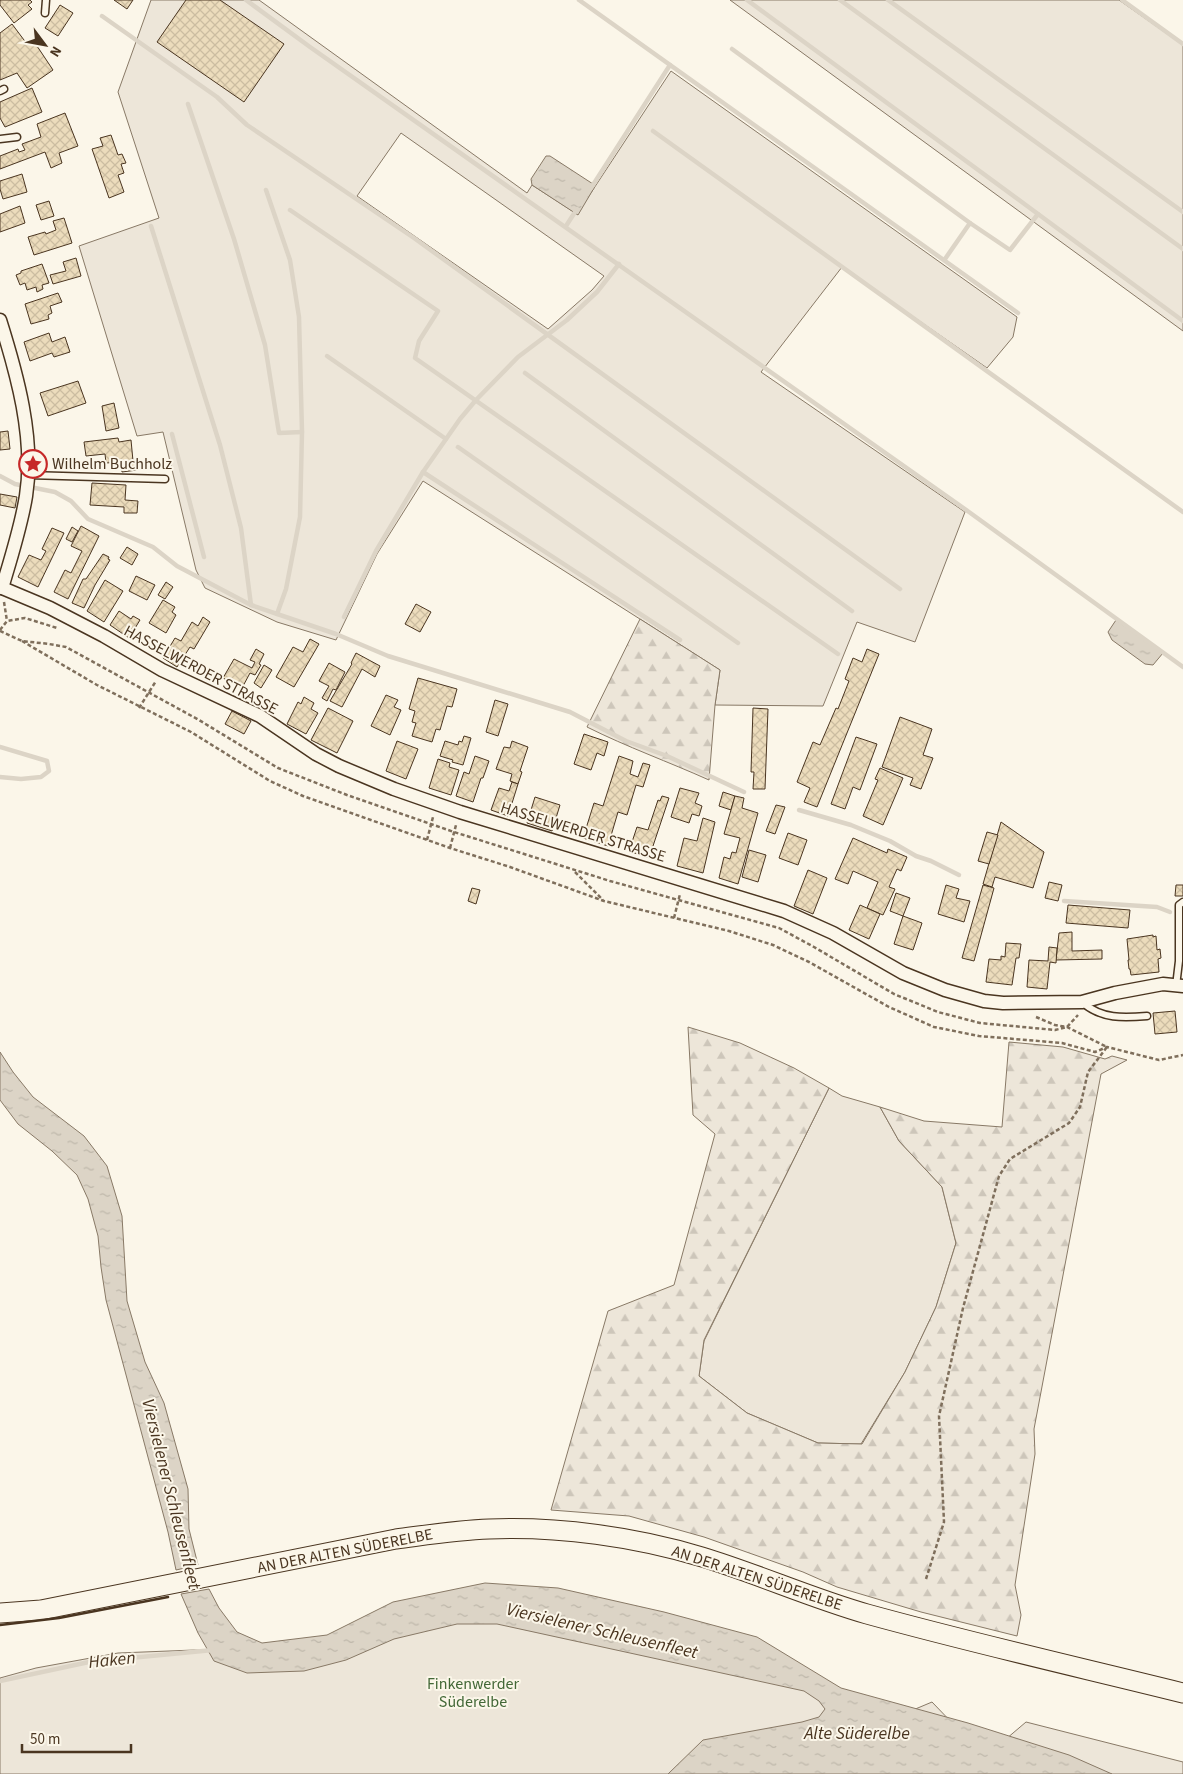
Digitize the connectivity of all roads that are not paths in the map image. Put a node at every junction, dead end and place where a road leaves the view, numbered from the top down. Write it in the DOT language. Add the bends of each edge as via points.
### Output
graph roads {
  1 [pos="46,0"];
  2 [pos="45,13"];
  3 [pos="17,137"];
  4 [pos="0,139"];
  5 [pos="0,320"];
  6 [pos="28,477"];
  7 [pos="164,479"];
  8 [pos="2,590"];
  9 [pos="1183,902"];
  10 [pos="1180,986"];
  11 [pos="1082,1002"];
  12 [pos="1147,1016"];
  13 [pos="0,1613"];
  14 [pos="1183,1693"];
  1 -- 2 [label="lane"];
  3 -- 4 [label="lane"];
  5 -- 6 [label="street" via="18,379 26,431"];
  6 -- 7 [label="lane"];
  6 -- 8 [label="street"];
  8 -- 11 [label="street, HASSELWERDER STRASSE" via="50,608 162,670 260,716 331,762 394,789 784,911 833,933 903,973 945,990 1003,1003"];
  9 -- 10 [label="lane" via="1179,905"];
  10 -- 11 [label="street, HASSELWERDER STRASSE" via="1163,984"];
  11 -- 12 [label="lane" via="1094,1012 1122,1018"];
  13 -- 14 [label="main road, AN DER ALTEN SÜDERELBE" via="41,1610 396,1539 490,1529 540,1529 585,1533 700,1556 840,1605 948,1636"];
}
